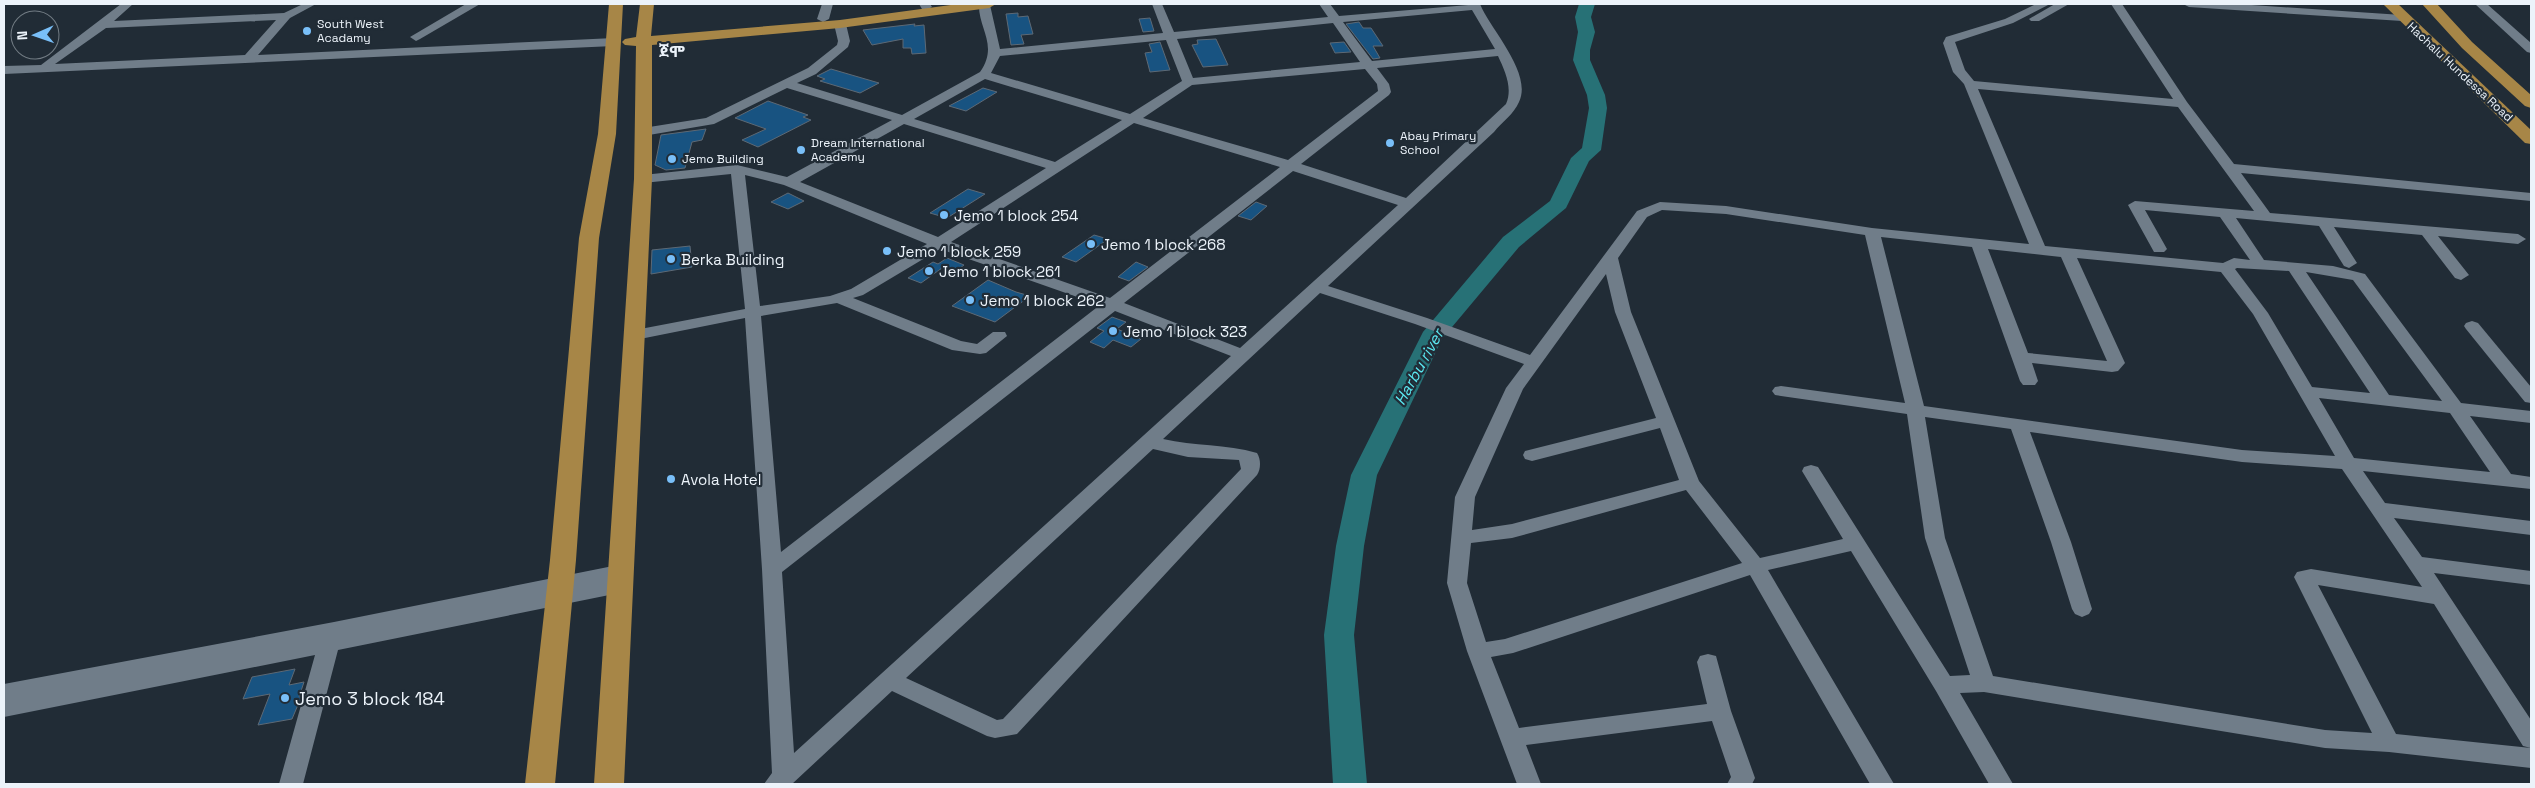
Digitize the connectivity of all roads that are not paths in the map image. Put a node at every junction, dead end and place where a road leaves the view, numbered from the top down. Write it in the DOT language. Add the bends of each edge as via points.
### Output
graph roads {
  1 [pos="127,4"];
  2 [pos="310,4"];
  3 [pos="474,4"];
  4 [pos="616,4"];
  5 [pos="827,4"];
  6 [pos="949,4"];
  7 [pos="986,4"];
  8 [pos="1157,4"];
  9 [pos="1324,4"];
  10 [pos="2044,4"];
  11 [pos="2063,4"];
  12 [pos="2118,4"];
  13 [pos="2189,4"];
  14 [pos="2340,4"];
  15 [pos="2390,4"];
  16 [pos="2429,4"];
  17 [pos="2481,4"];
  18 [pos="1475,5"];
  19 [pos="926,6"];
  20 [pos="2349,15"];
  21 [pos="286,16"];
  22 [pos="2402,18"];
  23 [pos="823,19"];
  24 [pos="1336,20"];
  25 [pos="840,24"];
  26 [pos="2014,24"];
  27 [pos="103,25"];
  28 [pos="2509,28"];
  29 [pos="646,30"];
  30 [pos="2531,31"];
  31 [pos="674,34"];
  32 [pos="1169,36"];
  33 [pos="416,37"];
  34 [pos="2426,38"];
  35 [pos="614,40"];
  36 [pos="2468,45"];
  37 [pos="2531,49"];
  38 [pos="1501,52"];
  39 [pos="996,53"];
  40 [pos="251,56"];
  41 [pos="47,64"];
  42 [pos="1368,65"];
  43 [pos="4,68"];
  44 [pos="984,75"];
  45 [pos="1968,80"];
  46 [pos="1189,82"];
  47 [pos="788,84"];
  48 [pos="2531,103"];
  49 [pos="2182,104"];
  50 [pos="1131,119"];
  51 [pos="902,120"];
  52 [pos="643,132"];
  53 [pos="2531,139"];
  54 [pos="1289,165"];
  55 [pos="1054,166"];
  56 [pos="2230,168"];
  57 [pos="737,169"];
  58 [pos="643,179"];
  59 [pos="789,182"];
  60 [pos="2531,197"];
  61 [pos="1408,203"];
  62 [pos="2224,212"];
  63 [pos="2265,216"];
  64 [pos="2323,221"];
  65 [pos="1872,232"];
  66 [pos="2427,232"];
  67 [pos="2518,239"];
  68 [pos="939,242"];
  69 [pos="1979,245"];
  70 [pos="2039,250"];
  71 [pos="2159,250"];
  72 [pos="2067,253"];
  73 [pos="1610,256"];
  74 [pos="2257,260"];
  75 [pos="2349,263"];
  76 [pos="2226,268"];
  77 [pos="2296,268"];
  78 [pos="2461,275"];
  79 [pos="1316,287"];
  80 [pos="838,298"];
  81 [pos="1112,304"];
  82 [pos="752,312"];
  83 [pos="2472,326"];
  84 [pos="635,335"];
  85 [pos="999,336"];
  86 [pos="1242,356"];
  87 [pos="2021,357"];
  88 [pos="1534,362"];
  89 [pos="2029,381"];
  90 [pos="1781,391"];
  91 [pos="2304,391"];
  92 [pos="2531,398"];
  93 [pos="2384,400"];
  94 [pos="1916,409"];
  95 [pos="2457,409"];
  96 [pos="2531,416"];
  97 [pos="1666,421"];
  98 [pos="2018,423"];
  99 [pos="1148,442"];
  100 [pos="1532,455"];
  101 [pos="2348,462"];
  102 [pos="1810,471"];
  103 [pos="2504,480"];
  104 [pos="1690,483"];
  105 [pos="2531,484"];
  106 [pos="2378,509"];
  107 [pos="2531,528"];
  108 [pos="1460,538"];
  109 [pos="1856,543"];
  110 [pos="2415,563"];
  111 [pos="1755,566"];
  112 [pos="772,569"];
  113 [pos="622,578"];
  114 [pos="2531,578"];
  115 [pos="559,592"];
  116 [pos="2441,598"];
  117 [pos="2082,610"];
  118 [pos="330,645"];
  119 [pos="1478,651"];
  120 [pos="1708,662"];
  121 [pos="889,680"];
  122 [pos="1984,683"];
  123 [pos="1944,685"];
  124 [pos="4,693"];
  125 [pos="4,708"];
  126 [pos="1720,711"];
  127 [pos="1511,738"];
  128 [pos="2531,739"];
  129 [pos="2390,743"];
  130 [pos="2531,758"];
  131 [pos="780,780"];
  132 [pos="290,784"];
  133 [pos="540,784"];
  134 [pos="609,784"];
  135 [pos="1529,784"];
  136 [pos="1740,784"];
  137 [pos="1882,784"];
  138 [pos="2001,784"];
  1 -- 27 [label="street"];
  2 -- 21 [label="street"];
  3 -- 33 [label="street"];
  4 -- 35 [label="main road"];
  5 -- 23 [label="street"];
  6 -- 19 [label="main road"];
  7 -- 25 [label="main road"];
  7 -- 39 [label="street"];
  8 -- 32 [label="street"];
  9 -- 24 [label="street"];
  10 -- 26 [label="street"];
  11 -- 26 [label="street"];
  12 -- 49 [label="street"];
  13 -- 20 [label="street"];
  14 -- 20 [label="street"];
  15 -- 22 [label="main road, Hachalu Hundessa Road"];
  16 -- 36 [label="main road"];
  17 -- 28 [label="street"];
  18 -- 24 [label="street"];
  18 -- 38 [label="street"];
  19 -- 23 [label="main road"];
  20 -- 22 [label="street"];
  21 -- 27 [label="street"];
  21 -- 40 [label="street"];
  22 -- 34 [label="main road, Hachalu Hundessa Road"];
  23 -- 31 [label="main road"];
  24 -- 32 [label="street"];
  24 -- 42 [label="street"];
  25 -- 31 [label="main road"];
  25 -- 47 [label="street" via="844,41 842,47 812,71"];
  26 -- 45 [label="street" via="1965,43 1963,47 1971,73"];
  27 -- 41 [label="street"];
  28 -- 30 [label="street"];
  28 -- 37 [label="street"];
  29 -- 31 [label="main road"];
  29 -- 31 [label="main road" via="654,26"];
  29 -- 35 [label="main road"];
  29 -- 52 [label="main road"];
  32 -- 39 [label="street"];
  32 -- 46 [label="street"];
  34 -- 36 [label="main road"];
  34 -- 53 [label="main road, Hachalu Hundessa Road"];
  35 -- 40 [label="street"];
  35 -- 115 [label="main road" via="606,134 589,238"];
  36 -- 48 [label="main road"];
  38 -- 42 [label="street"];
  38 -- 61 [label="street" via="1516,79 1514,102"];
  39 -- 44 [label="street" via="993,65"];
  40 -- 41 [label="street"];
  40 -- 43 [label="street"];
  41 -- 43 [label="street"];
  42 -- 46 [label="street"];
  42 -- 54 [label="street" via="1383,84 1384,92"];
  44 -- 50 [label="street"];
  44 -- 51 [label="street"];
  45 -- 49 [label="street"];
  45 -- 70 [label="street"];
  46 -- 50 [label="street"];
  47 -- 51 [label="street"];
  47 -- 52 [label="street" via="709,121"];
  49 -- 56 [label="street"];
  50 -- 54 [label="street"];
  50 -- 55 [label="street"];
  51 -- 55 [label="street"];
  51 -- 59 [label="street"];
  52 -- 58 [label="main road"];
  54 -- 61 [label="street"];
  54 -- 81 [label="street"];
  55 -- 68 [label="street"];
  56 -- 60 [label="street"];
  56 -- 63 [label="street"];
  57 -- 58 [label="street"];
  57 -- 59 [label="street"];
  57 -- 82 [label="street"];
  58 -- 84 [label="main road"];
  59 -- 68 [label="street"];
  61 -- 79 [label="street"];
  62 -- 63 [label="street"];
  62 -- 71 [label="street" via="2135,205"];
  62 -- 74 [label="street"];
  63 -- 64 [label="street"];
  64 -- 66 [label="street"];
  64 -- 75 [label="street"];
  65 -- 69 [label="street"];
  65 -- 73 [label="street" via="1726,210 1660,206 1642,214"];
  65 -- 94 [label="street"];
  66 -- 67 [label="street"];
  66 -- 78 [label="street"];
  68 -- 80 [label="street" via="857,292"];
  68 -- 81 [label="street"];
  69 -- 70 [label="street"];
  69 -- 87 [label="street"];
  70 -- 72 [label="street"];
  72 -- 76 [label="street"];
  72 -- 87 [label="street" via="2116,363 2112,367 2097,367"];
  73 -- 88 [label="street"];
  73 -- 97 [label="street" via="1623,312"];
  76 -- 77 [label="street" via="2234,263"];
  76 -- 91 [label="street" via="2260,313"];
  77 -- 93 [label="street"];
  77 -- 95 [label="street" via="2359,277"];
  79 -- 86 [label="street"];
  79 -- 88 [label="street"];
  80 -- 82 [label="street"];
  80 -- 85 [label="street" via="958,346 980,349"];
  81 -- 86 [label="street"];
  81 -- 112 [label="street"];
  82 -- 84 [label="street"];
  82 -- 112 [label="street"];
  83 -- 92 [label="street"];
  84 -- 113 [label="main road"];
  86 -- 99 [label="street"];
  87 -- 89 [label="street"];
  88 -- 108 [label="street" via="1516,388 1465,497"];
  90 -- 94 [label="street"];
  91 -- 93 [label="street"];
  91 -- 101 [label="street"];
  93 -- 95 [label="street"];
  94 -- 98 [label="street"];
  94 -- 122 [label="street" via="1935,538"];
  95 -- 96 [label="street"];
  95 -- 103 [label="street"];
  97 -- 100 [label="street"];
  97 -- 104 [label="street"];
  98 -- 101 [label="street" via="2242,456"];
  98 -- 117 [label="street"];
  99 -- 121 [label="street"];
  99 -- 121 [label="street" via="1188,451 1250,457 1250,471 1008,727 995,729"];
  101 -- 103 [label="street"];
  101 -- 106 [label="street"];
  102 -- 109 [label="street"];
  103 -- 105 [label="street"];
  104 -- 108 [label="street" via="1512,531"];
  104 -- 111 [label="street"];
  106 -- 107 [label="street"];
  106 -- 110 [label="street"];
  108 -- 119 [label="street" via="1457,584"];
  109 -- 111 [label="street"];
  109 -- 123 [label="street"];
  110 -- 114 [label="street"];
  110 -- 116 [label="street"];
  111 -- 119 [label="street" via="1505,647"];
  111 -- 137 [label="street"];
  112 -- 131 [label="street"];
  113 -- 115 [label="street"];
  113 -- 134 [label="main road"];
  115 -- 118 [label="street"];
  115 -- 124 [label="street" via="334,630"];
  115 -- 133 [label="main road"];
  116 -- 128 [label="street"];
  116 -- 129 [label="street" via="2304,577"];
  118 -- 125 [label="street"];
  118 -- 132 [label="street"];
  119 -- 127 [label="street"];
  120 -- 126 [label="street"];
  121 -- 131 [label="street"];
  122 -- 123 [label="street"];
  122 -- 129 [label="street" via="2325,739"];
  123 -- 138 [label="street"];
  126 -- 127 [label="street"];
  126 -- 136 [label="street" via="1743,778"];
  127 -- 135 [label="street"];
  129 -- 130 [label="street"];
}
